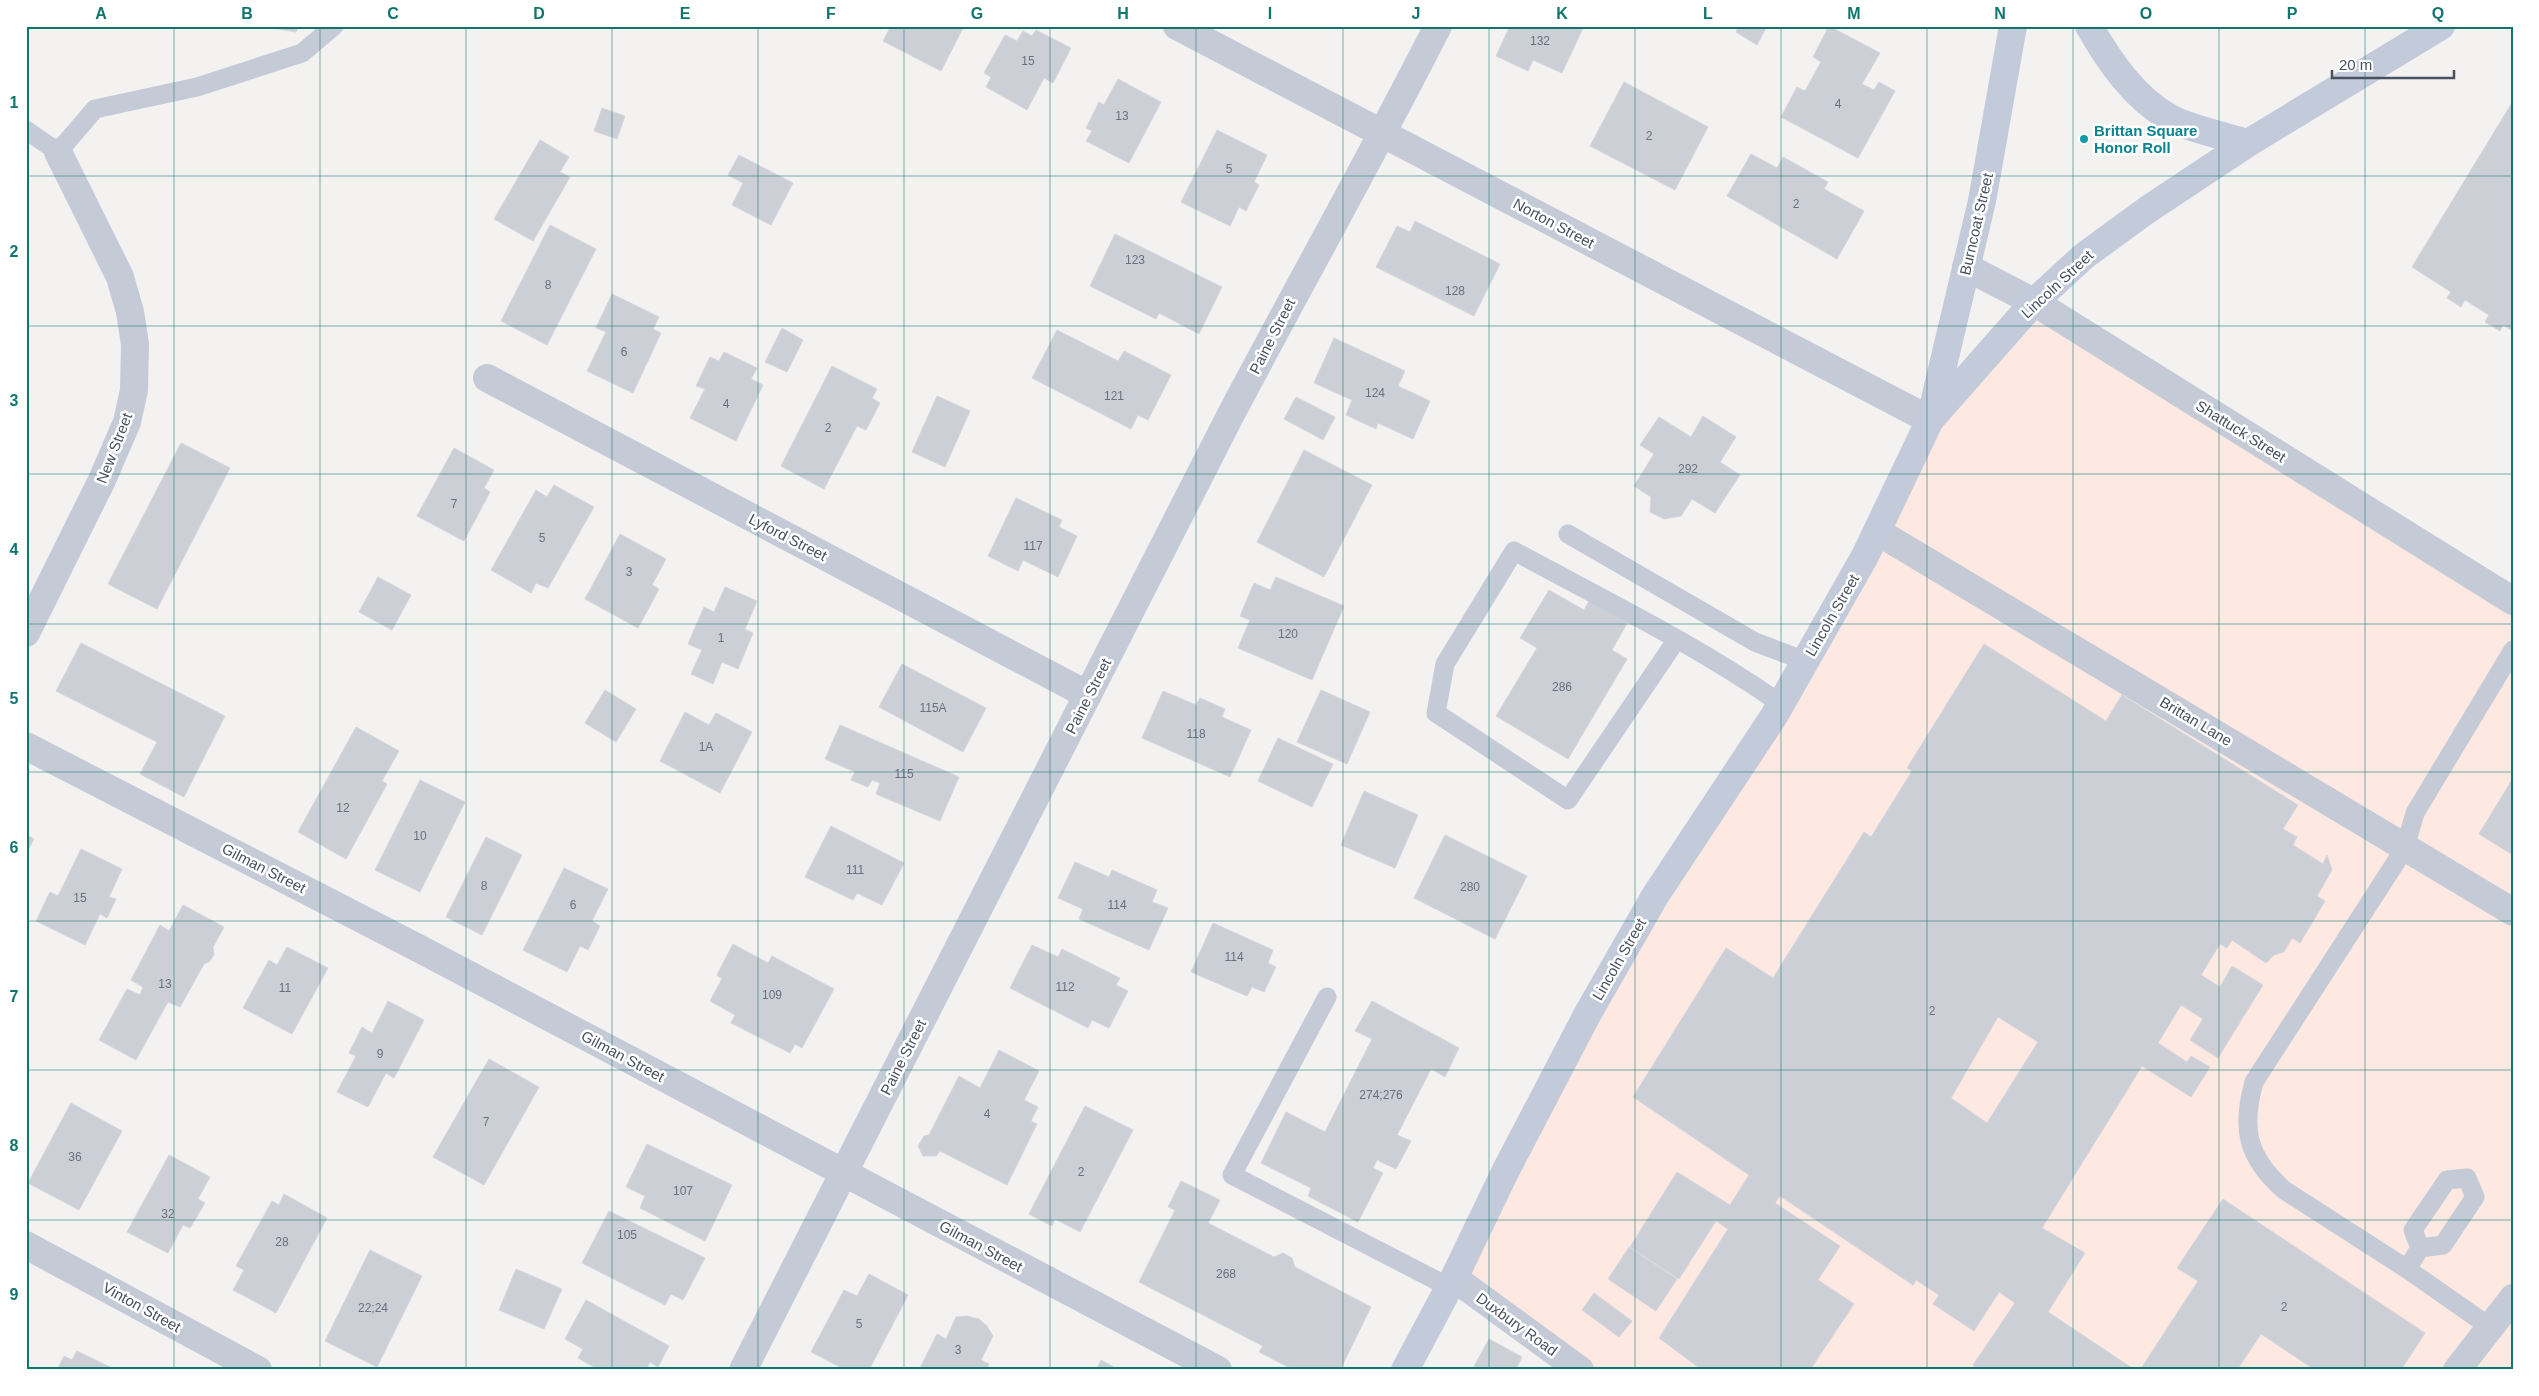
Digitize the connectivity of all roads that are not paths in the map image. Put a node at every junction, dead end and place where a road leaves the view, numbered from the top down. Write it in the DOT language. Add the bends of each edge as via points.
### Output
graph roads {
  1 [pos="334,26"];
  2 [pos="1177,26"];
  3 [pos="1438,26"];
  4 [pos="2013,26"];
  5 [pos="2089,26"];
  6 [pos="2441,26"];
  7 [pos="26,130"];
  8 [pos="1384,133"];
  9 [pos="2248,143"];
  10 [pos="58,152"];
  11 [pos="1966,267"];
  12 [pos="2034,302"];
  13 [pos="487,378"];
  14 [pos="1930,420"];
  15 [pos="1878,532"];
  16 [pos="1568,534"];
  17 [pos="2513,601"];
  18 [pos="26,633"];
  19 [pos="1677,639"];
  20 [pos="2513,650"];
  21 [pos="1806,661"];
  22 [pos="1088,696"];
  23 [pos="1781,704"];
  24 [pos="26,746"];
  25 [pos="2405,848"];
  26 [pos="2513,912"];
  27 [pos="1327,998"];
  28 [pos="844,1174"];
  29 [pos="26,1244"];
  30 [pos="2420,1248"];
  31 [pos="2406,1269"];
  32 [pos="1452,1283"];
  33 [pos="2513,1298"];
  34 [pos="2490,1327"];
  35 [pos="258,1370"];
  36 [pos="743,1370"];
  37 [pos="1218,1370"];
  38 [pos="1405,1370"];
  39 [pos="1580,1370"];
  40 [pos="2457,1370"];
  1 -- 10 [label="lane" via="302,53 197,87 95,109"];
  2 -- 8 [label="street, Norton Street"];
  3 -- 8 [label="street, Paine Street"];
  4 -- 11 [label="main road, Burncoat Street" via="1982,201"];
  5 -- 9 [label="main road" via="2103,50 2140,97 2171,118"];
  6 -- 9 [label="main road, Lincoln Street"];
  7 -- 10 [label="lane, New Street"];
  8 -- 14 [label="street, Norton Street"];
  8 -- 22 [label="street, Paine Street" via="1293,294"];
  9 -- 12 [label="main road, Lincoln Street" via="2084,256"];
  10 -- 18 [label="street, New Street" via="120,277 135,344 134,390 127,422 102,480"];
  11 -- 12 [label="street, Shattuck Street"];
  11 -- 14 [label="main road, Burncoat Street"];
  12 -- 14 [label="main road, Lincoln Street"];
  12 -- 17 [label="street, Shattuck Street"];
  13 -- 22 [label="street, Lyford Street"];
  14 -- 15 [label="main road, Lincoln Street"];
  15 -- 21 [label="main road, Lincoln Street"];
  15 -- 25 [label="street, Brittan Lane"];
  16 -- 21 [label="lane" via="1755,642"];
  19 -- 19 [label="lane" via="1514,551 1445,664 1436,713 1568,800"];
  19 -- 23 [label="lane" via="1736,672"];
  20 -- 25 [label="lane" via="2415,813"];
  21 -- 23 [label="main road, Lincoln Street"];
  22 -- 28 [label="street, Paine Street"];
  23 -- 32 [label="main road, Lincoln Street" via="1655,896 1587,1015 1505,1172"];
  24 -- 28 [label="street, Gilman Street" via="418,948"];
  25 -- 26 [label="street, Brittan Lane"];
  25 -- 31 [label="lane" via="2254,1082 2247,1106 2253,1154 2266,1174 2284,1190"];
  27 -- 32 [label="lane" via="1232,1175"];
  28 -- 36 [label="street, Paine Street"];
  28 -- 37 [label="street, Gilman Street"];
  29 -- 35 [label="street, Vinton Street"];
  30 -- 31 [label="lane"];
  31 -- 34 [label="lane"];
  32 -- 38 [label="main road, Lincoln Street"];
  32 -- 39 [label="street, Duxbury Road"];
  33 -- 34 [label="street"];
  34 -- 40 [label="street"];
}
